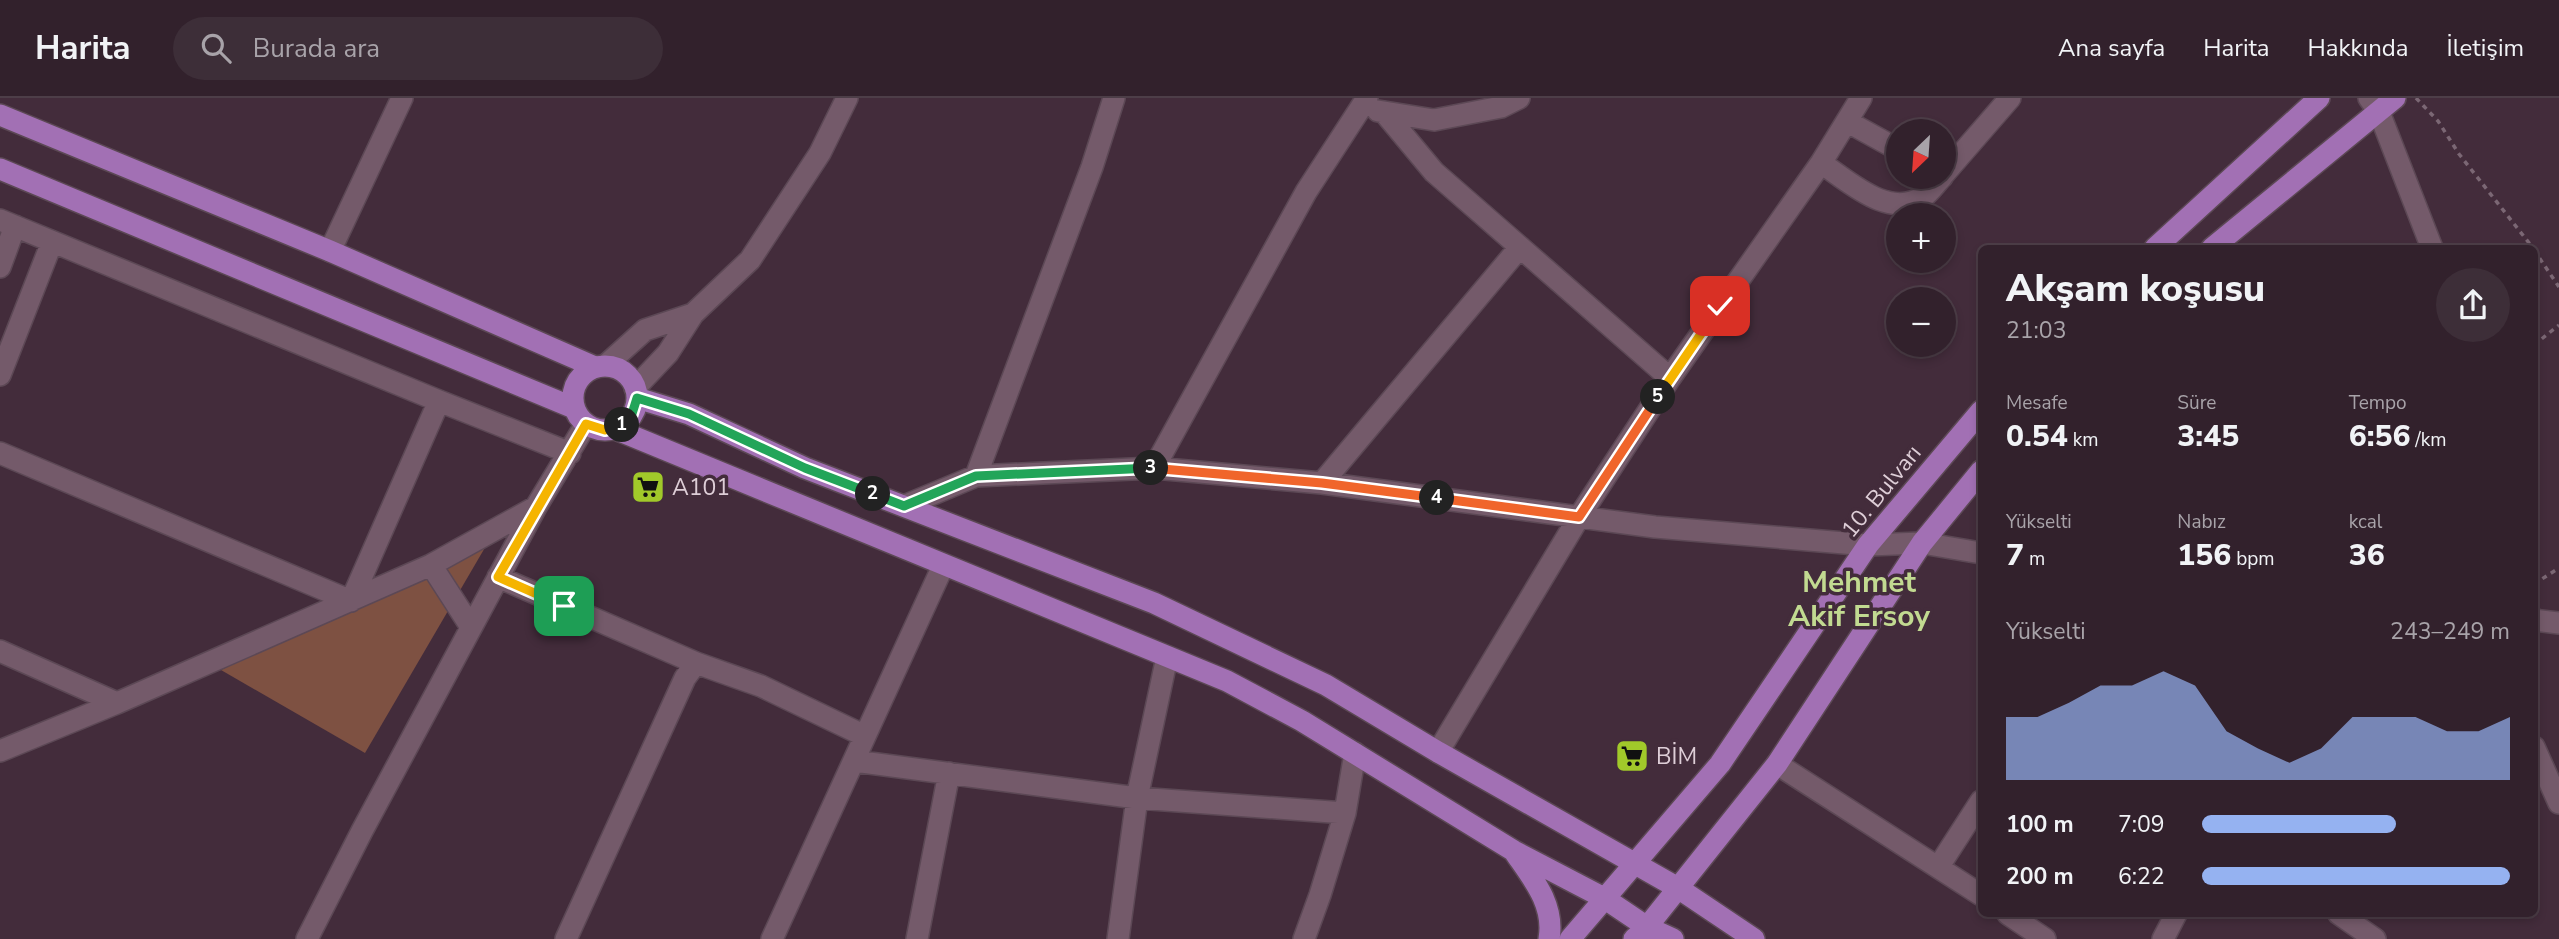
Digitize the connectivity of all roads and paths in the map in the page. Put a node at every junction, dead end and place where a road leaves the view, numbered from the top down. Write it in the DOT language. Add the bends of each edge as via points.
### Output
graph roads {
  1 [pos="402,98"];
  2 [pos="848,98"];
  3 [pos="1114,98"];
  4 [pos="1519,98"];
  5 [pos="1861,98"];
  6 [pos="2010,98"];
  7 [pos="2319,98"];
  8 [pos="2395,98"];
  9 [pos="2416,98"];
  10 [pos="2374,105"];
  11 [pos="1371,106"];
  12 [pos="0,115"];
  13 [pos="1848,122"];
  14 [pos="1886,143"];
  15 [pos="1956,160"];
  16 [pos="1821,163"];
  17 [pos="0,169"];
  18 [pos="1931,189"];
  19 [pos="8,223"];
  20 [pos="52,242"];
  21 [pos="2158,245"];
  22 [pos="2215,245"];
  23 [pos="2431,245"];
  24 [pos="2530,245"];
  25 [pos="1520,247"];
  26 [pos="330,251"];
  27 [pos="2538,256"];
  28 [pos="0,267"];
  29 [pos="2559,287"];
  30 [pos="693,314"];
  31 [pos="2559,325"];
  32 [pos="2538,342"];
  33 [pos="600,366"];
  34 [pos="0,375"];
  35 [pos="1670,378"];
  36 [pos="636,393"];
  37 [pos="439,401"];
  38 [pos="1978,415"];
  39 [pos="580,416"];
  40 [pos="615,429"];
  41 [pos="0,453"];
  42 [pos="570,453"];
  43 [pos="1154,468"];
  44 [pos="1978,475"];
  45 [pos="976,476"];
  46 [pos="1322,483"];
  47 [pos="904,506"];
  48 [pos="536,507"];
  49 [pos="1579,517"];
  50 [pos="1922,543"];
  51 [pos="1868,545"];
  52 [pos="1978,553"];
  53 [pos="431,565"];
  54 [pos="943,566"];
  55 [pos="2559,568"];
  56 [pos="498,577"];
  57 [pos="2538,581"];
  58 [pos="351,601"];
  59 [pos="2538,620"];
  60 [pos="2559,623"];
  61 [pos="471,627"];
  62 [pos="0,652"];
  63 [pos="1167,657"];
  64 [pos="696,663"];
  65 [pos="117,703"];
  66 [pos="865,736"];
  67 [pos="0,751"];
  68 [pos="1438,752"];
  69 [pos="1355,753"];
  70 [pos="2538,756"];
  71 [pos="854,761"];
  72 [pos="1777,764"];
  73 [pos="949,773"];
  74 [pos="1137,798"];
  75 [pos="2559,803"];
  76 [pos="1978,806"];
  77 [pos="1345,813"];
  78 [pos="1514,851"];
  79 [pos="1634,862"];
  80 [pos="1939,866"];
  81 [pos="1678,888"];
  82 [pos="1978,893"];
  83 [pos="1604,898"];
  84 [pos="2012,917"];
  85 [pos="2174,917"];
  86 [pos="2346,926"];
  87 [pos="1641,933"];
  88 [pos="307,939"];
  89 [pos="566,939"];
  90 [pos="772,939"];
  91 [pos="916,939"];
  92 [pos="1118,939"];
  93 [pos="1304,939"];
  94 [pos="1549,939"];
  95 [pos="1570,939"];
  96 [pos="1673,939"];
  97 [pos="1754,939"];
  98 [pos="2045,939"];
  99 [pos="2162,939"];
  100 [pos="2375,939"];
  1 -- 26 [label="street"];
  2 -- 30 [label="street" via="820,153 750,260"];
  3 -- 45 [label="street"];
  4 -- 11 [label="street" via="1501,107 1434,120"];
  5 -- 13 [label="street"];
  6 -- 15 [label="street"];
  7 -- 21 [label="main road"];
  8 -- 10 [label="main road"];
  9 -- 24 [label="path"];
  10 -- 22 [label="main road"];
  10 -- 23 [label="street"];
  11 -- 25 [label="street" via="1434,172"];
  11 -- 43 [label="street" via="1306,192"];
  12 -- 26 [label="main road"];
  13 -- 14 [label="street"];
  13 -- 16 [label="street"];
  16 -- 18 [label="street" via="1878,200 1900,206 1924,197"];
  16 -- 35 [label="street"];
  17 -- 39 [label="main road"];
  19 -- 20 [label="street"];
  19 -- 28 [label="street"];
  20 -- 34 [label="street"];
  20 -- 37 [label="street"];
  25 -- 35 [label="street"];
  25 -- 46 [label="street"];
  26 -- 33 [label="main road"];
  27 -- 29 [label="path"];
  30 -- 33 [label="street" via="646,330"];
  30 -- 36 [label="street"];
  31 -- 32 [label="path"];
  33 -- 36 [label="main road" via="624,372"];
  33 -- 39 [label="main road" via="586,372 574,388"];
  35 -- 49 [label="street"];
  36 -- 40 [label="main road" via="631,417"];
  36 -- 47 [label="main road"];
  37 -- 42 [label="street"];
  37 -- 58 [label="street"];
  38 -- 51 [label="main road, 10. Bulvarı"];
  39 -- 40 [label="main road" via="605,430"];
  39 -- 42 [label="street"];
  40 -- 54 [label="main road"];
  41 -- 58 [label="street"];
  42 -- 48 [label="street"];
  43 -- 45 [label="street"];
  43 -- 46 [label="street"];
  44 -- 50 [label="main road"];
  45 -- 47 [label="street"];
  46 -- 49 [label="street"];
  47 -- 68 [label="main road" via="1154,603 1326,685"];
  48 -- 53 [label="street"];
  48 -- 56 [label="street"];
  49 -- 51 [label="street"];
  49 -- 68 [label="street"];
  50 -- 51 [label="street"];
  50 -- 52 [label="street"];
  50 -- 72 [label="main road"];
  51 -- 79 [label="main road, 10. Bulvarı" via="1720,764"];
  53 -- 58 [label="street"];
  53 -- 61 [label="street"];
  54 -- 63 [label="main road"];
  54 -- 66 [label="street"];
  55 -- 57 [label="path"];
  56 -- 61 [label="street"];
  56 -- 64 [label="street"];
  58 -- 65 [label="street"];
  59 -- 60 [label="street"];
  61 -- 88 [label="street"];
  62 -- 65 [label="street"];
  63 -- 69 [label="main road" via="1227,681"];
  63 -- 74 [label="street"];
  64 -- 66 [label="street" via="761,686"];
  64 -- 89 [label="street" via="685,677"];
  65 -- 67 [label="street"];
  66 -- 71 [label="street"];
  68 -- 79 [label="main road"];
  69 -- 77 [label="street"];
  69 -- 78 [label="main road"];
  70 -- 75 [label="street"];
  71 -- 73 [label="street"];
  71 -- 90 [label="street"];
  72 -- 80 [label="street"];
  72 -- 81 [label="main road"];
  73 -- 74 [label="street"];
  73 -- 91 [label="street"];
  74 -- 77 [label="street"];
  74 -- 92 [label="street"];
  76 -- 80 [label="street"];
  77 -- 93 [label="street"];
  78 -- 83 [label="main road"];
  78 -- 94 [label="main road" via="1543,895 1552,925"];
  79 -- 81 [label="main road"];
  79 -- 83 [label="main road, 10. Bulvarı"];
  80 -- 82 [label="street"];
  81 -- 87 [label="main road"];
  81 -- 97 [label="main road"];
  83 -- 87 [label="main road"];
  83 -- 95 [label="main road, 10. Bulvarı"];
  84 -- 98 [label="street"];
  85 -- 99 [label="street"];
  86 -- 100 [label="street"];
  87 -- 96 [label="main road"];
}
